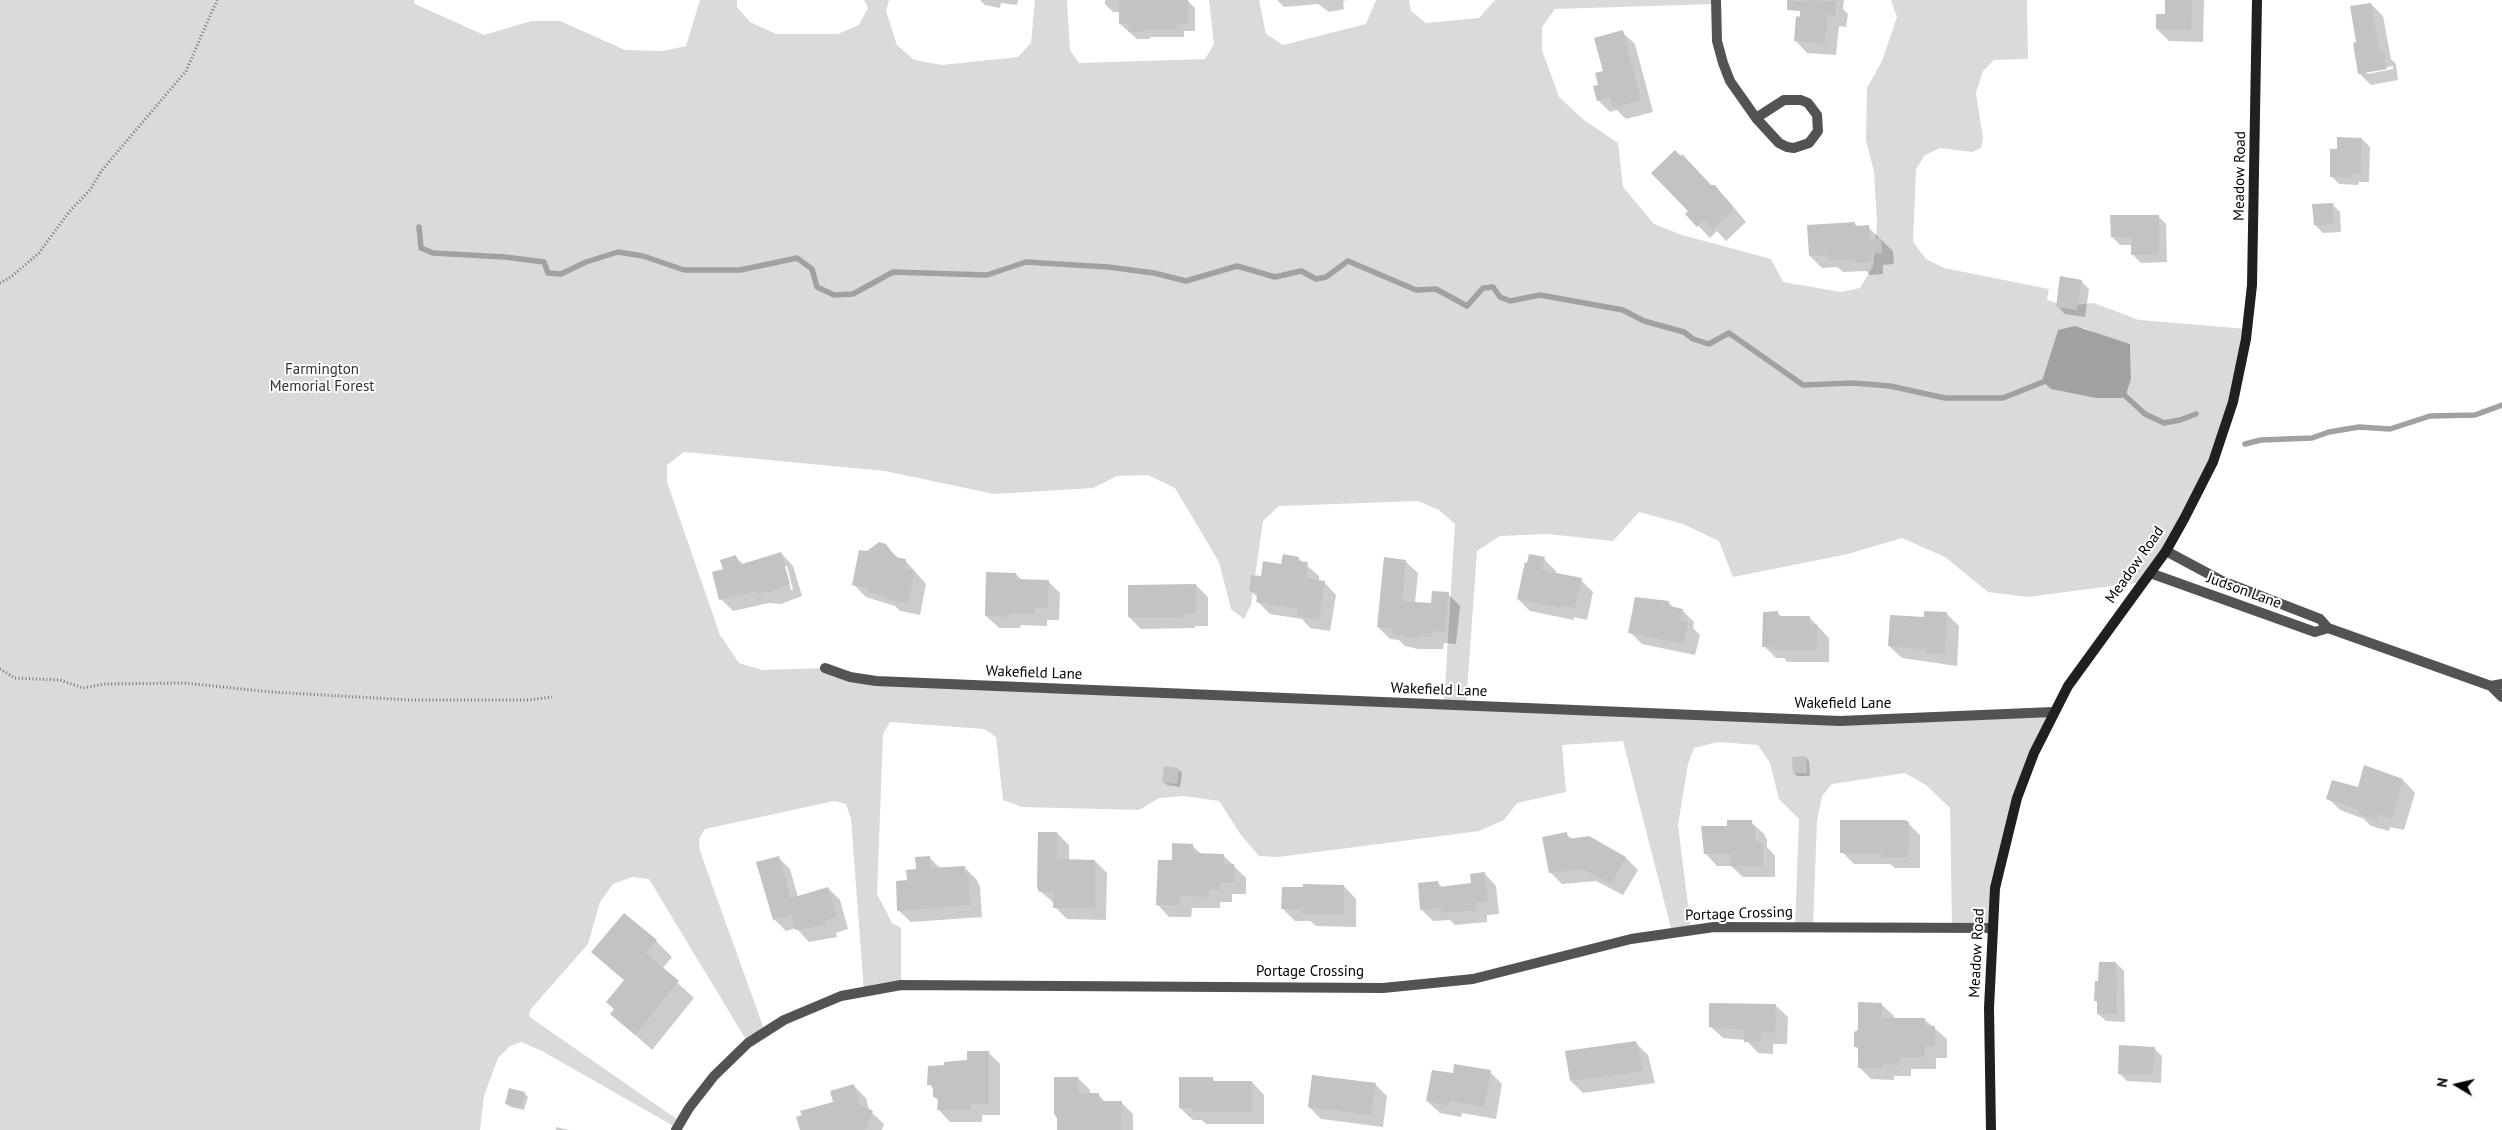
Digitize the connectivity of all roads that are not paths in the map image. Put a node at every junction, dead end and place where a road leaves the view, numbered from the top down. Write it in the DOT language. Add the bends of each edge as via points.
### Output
graph roads {
  1 [pos="1716,0"];
  2 [pos="2257,0"];
  3 [pos="1756,118"];
  4 [pos="2166,551"];
  5 [pos="2150,573"];
  6 [pos="2328,628"];
  7 [pos="825,668"];
  8 [pos="2502,684"];
  9 [pos="2491,686"];
  10 [pos="2502,697"];
  11 [pos="2053,712"];
  12 [pos="1993,928"];
  13 [pos="676,1130"];
  14 [pos="1991,1130"];
  1 -- 3 [label="street" via="1718,41 1723,63 1730,80"];
  2 -- 4 [label="street, Meadow Road" via="2252,284 2246,339 2233,402 2213,462"];
  3 -- 3 [label="street" via="1786,147 1809,143 1818,130 1817,115 1808,103 1801,100 1784,100"];
  4 -- 5 [label="street, Meadow Road"];
  4 -- 6 [label="street, Judson Lane" via="2222,581 2320,619"];
  5 -- 6 [label="street, Judson Lane" via="2315,632"];
  5 -- 11 [label="street, Meadow Road" via="2093,649"];
  6 -- 9 [label="street, Judson Lane"];
  7 -- 11 [label="street, Wakefield Lane" via="876,682 1840,721"];
  8 -- 9 [label="street, Judson Lane"];
  9 -- 10 [label="street, Judson Lane"];
  11 -- 12 [label="street, Meadow Road" via="2015,806 1996,888"];
  12 -- 13 [label="street, Portage Crossing" via="1714,927 1631,939 1473,979 1383,988 901,984 841,996 784,1020 748,1043 704,1089"];
  12 -- 14 [label="street, Meadow Road" via="1989,1008"];
}
